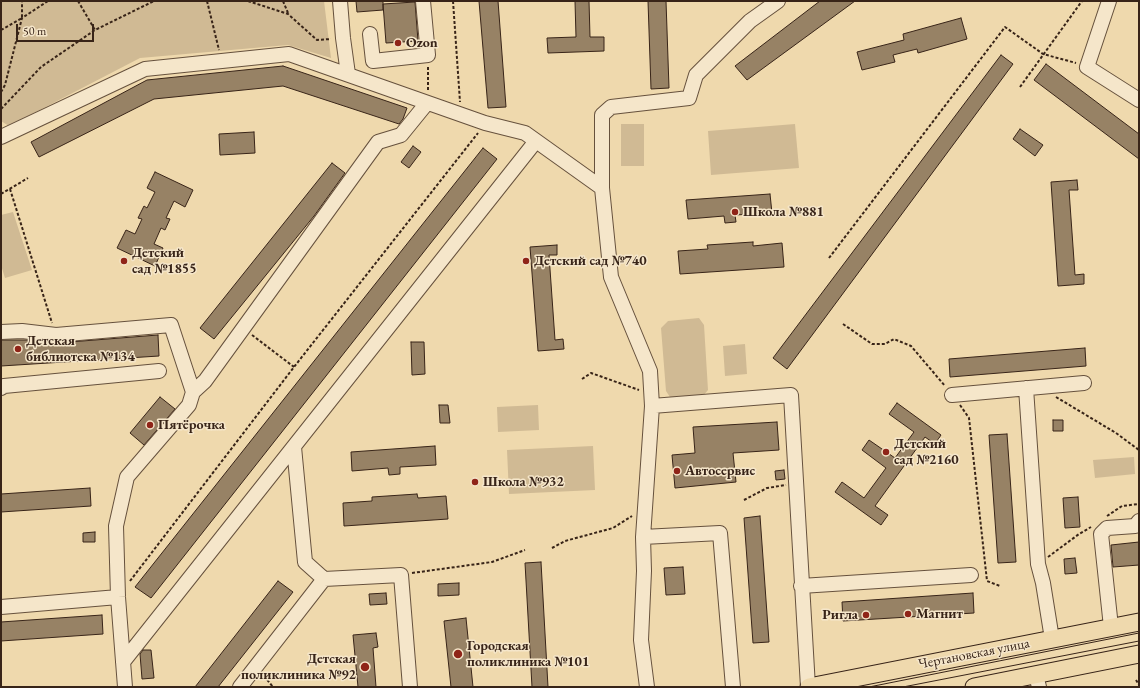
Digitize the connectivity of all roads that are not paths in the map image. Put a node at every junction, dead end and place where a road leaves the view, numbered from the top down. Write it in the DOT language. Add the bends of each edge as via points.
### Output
graph roads {
  1 [pos="340,1"];
  2 [pos="423,1"];
  3 [pos="778,1"];
  4 [pos="1109,1"];
  5 [pos="370,34"];
  6 [pos="373,61"];
  7 [pos="348,74"];
  8 [pos="375,84"];
  9 [pos="1139,100"];
  10 [pos="428,102"];
  11 [pos="1,137"];
  12 [pos="536,141"];
  13 [pos="602,188"];
  14 [pos="1,332"];
  15 [pos="160,371"];
  16 [pos="1084,383"];
  17 [pos="1,388"];
  18 [pos="1032,388"];
  19 [pos="193,392"];
  20 [pos="952,395"];
  21 [pos="652,406"];
  22 [pos="294,447"];
  23 [pos="1139,521"];
  24 [pos="643,536"];
  25 [pos="972,575"];
  26 [pos="324,578"];
  27 [pos="801,586"];
  28 [pos="118,597"];
  29 [pos="1,607"];
  30 [pos="1139,622"];
  31 [pos="1111,627"];
  32 [pos="1052,639"];
  33 [pos="1139,654"];
  34 [pos="123,662"];
  35 [pos="1037,681"];
  36 [pos="126,687"];
  37 [pos="240,687"];
  38 [pos="410,687"];
  39 [pos="647,687"];
  40 [pos="733,687"];
  41 [pos="808,687"];
  42 [pos="974,687"];
  1 -- 7 [label="lane"];
  2 -- 6 [label="lane" via="428,55"];
  3 -- 13 [label="lane" via="750,21 696,75 689,98 611,107 602,114"];
  4 -- 9 [label="lane" via="1087,66"];
  5 -- 6 [label="lane"];
  6 -- 8 [label="lane"];
  7 -- 8 [label="lane"];
  7 -- 11 [label="lane" via="289,54 145,68"];
  8 -- 10 [label="lane"];
  10 -- 12 [label="lane" via="485,123 525,133"];
  10 -- 19 [label="lane" via="401,135 378,142 205,382"];
  12 -- 13 [label="lane"];
  12 -- 22 [label="lane"];
  13 -- 21 [label="lane" via="611,276 650,371"];
  14 -- 19 [label="lane" via="22,331 56,335 171,325"];
  15 -- 17 [label="lane"];
  16 -- 18 [label="lane"];
  18 -- 20 [label="lane"];
  18 -- 32 [label="lane" via="1038,564"];
  19 -- 28 [label="lane" via="188,405 127,477 116,526"];
  21 -- 24 [label="lane"];
  21 -- 27 [label="lane" via="791,395"];
  22 -- 26 [label="lane" via="305,562"];
  22 -- 34 [label="lane"];
  23 -- 31 [label="lane" via="1135,526 1107,528 1101,534"];
  24 -- 39 [label="lane" via="641,640"];
  24 -- 40 [label="lane" via="720,533"];
  25 -- 27 [label="lane"];
  26 -- 37 [label="lane"];
  26 -- 38 [label="lane" via="401,575"];
  27 -- 41 [label="lane"];
  28 -- 29 [label="lane"];
  28 -- 34 [label="lane"];
  30 -- 31 [label="main road, Чертановская улица"];
  31 -- 32 [label="main road, Чертановская улица"];
  32 -- 41 [label="main road, Чертановская улица"];
  33 -- 35 [label="main road"];
  34 -- 36 [label="lane"];
  35 -- 42 [label="main road"];
}
